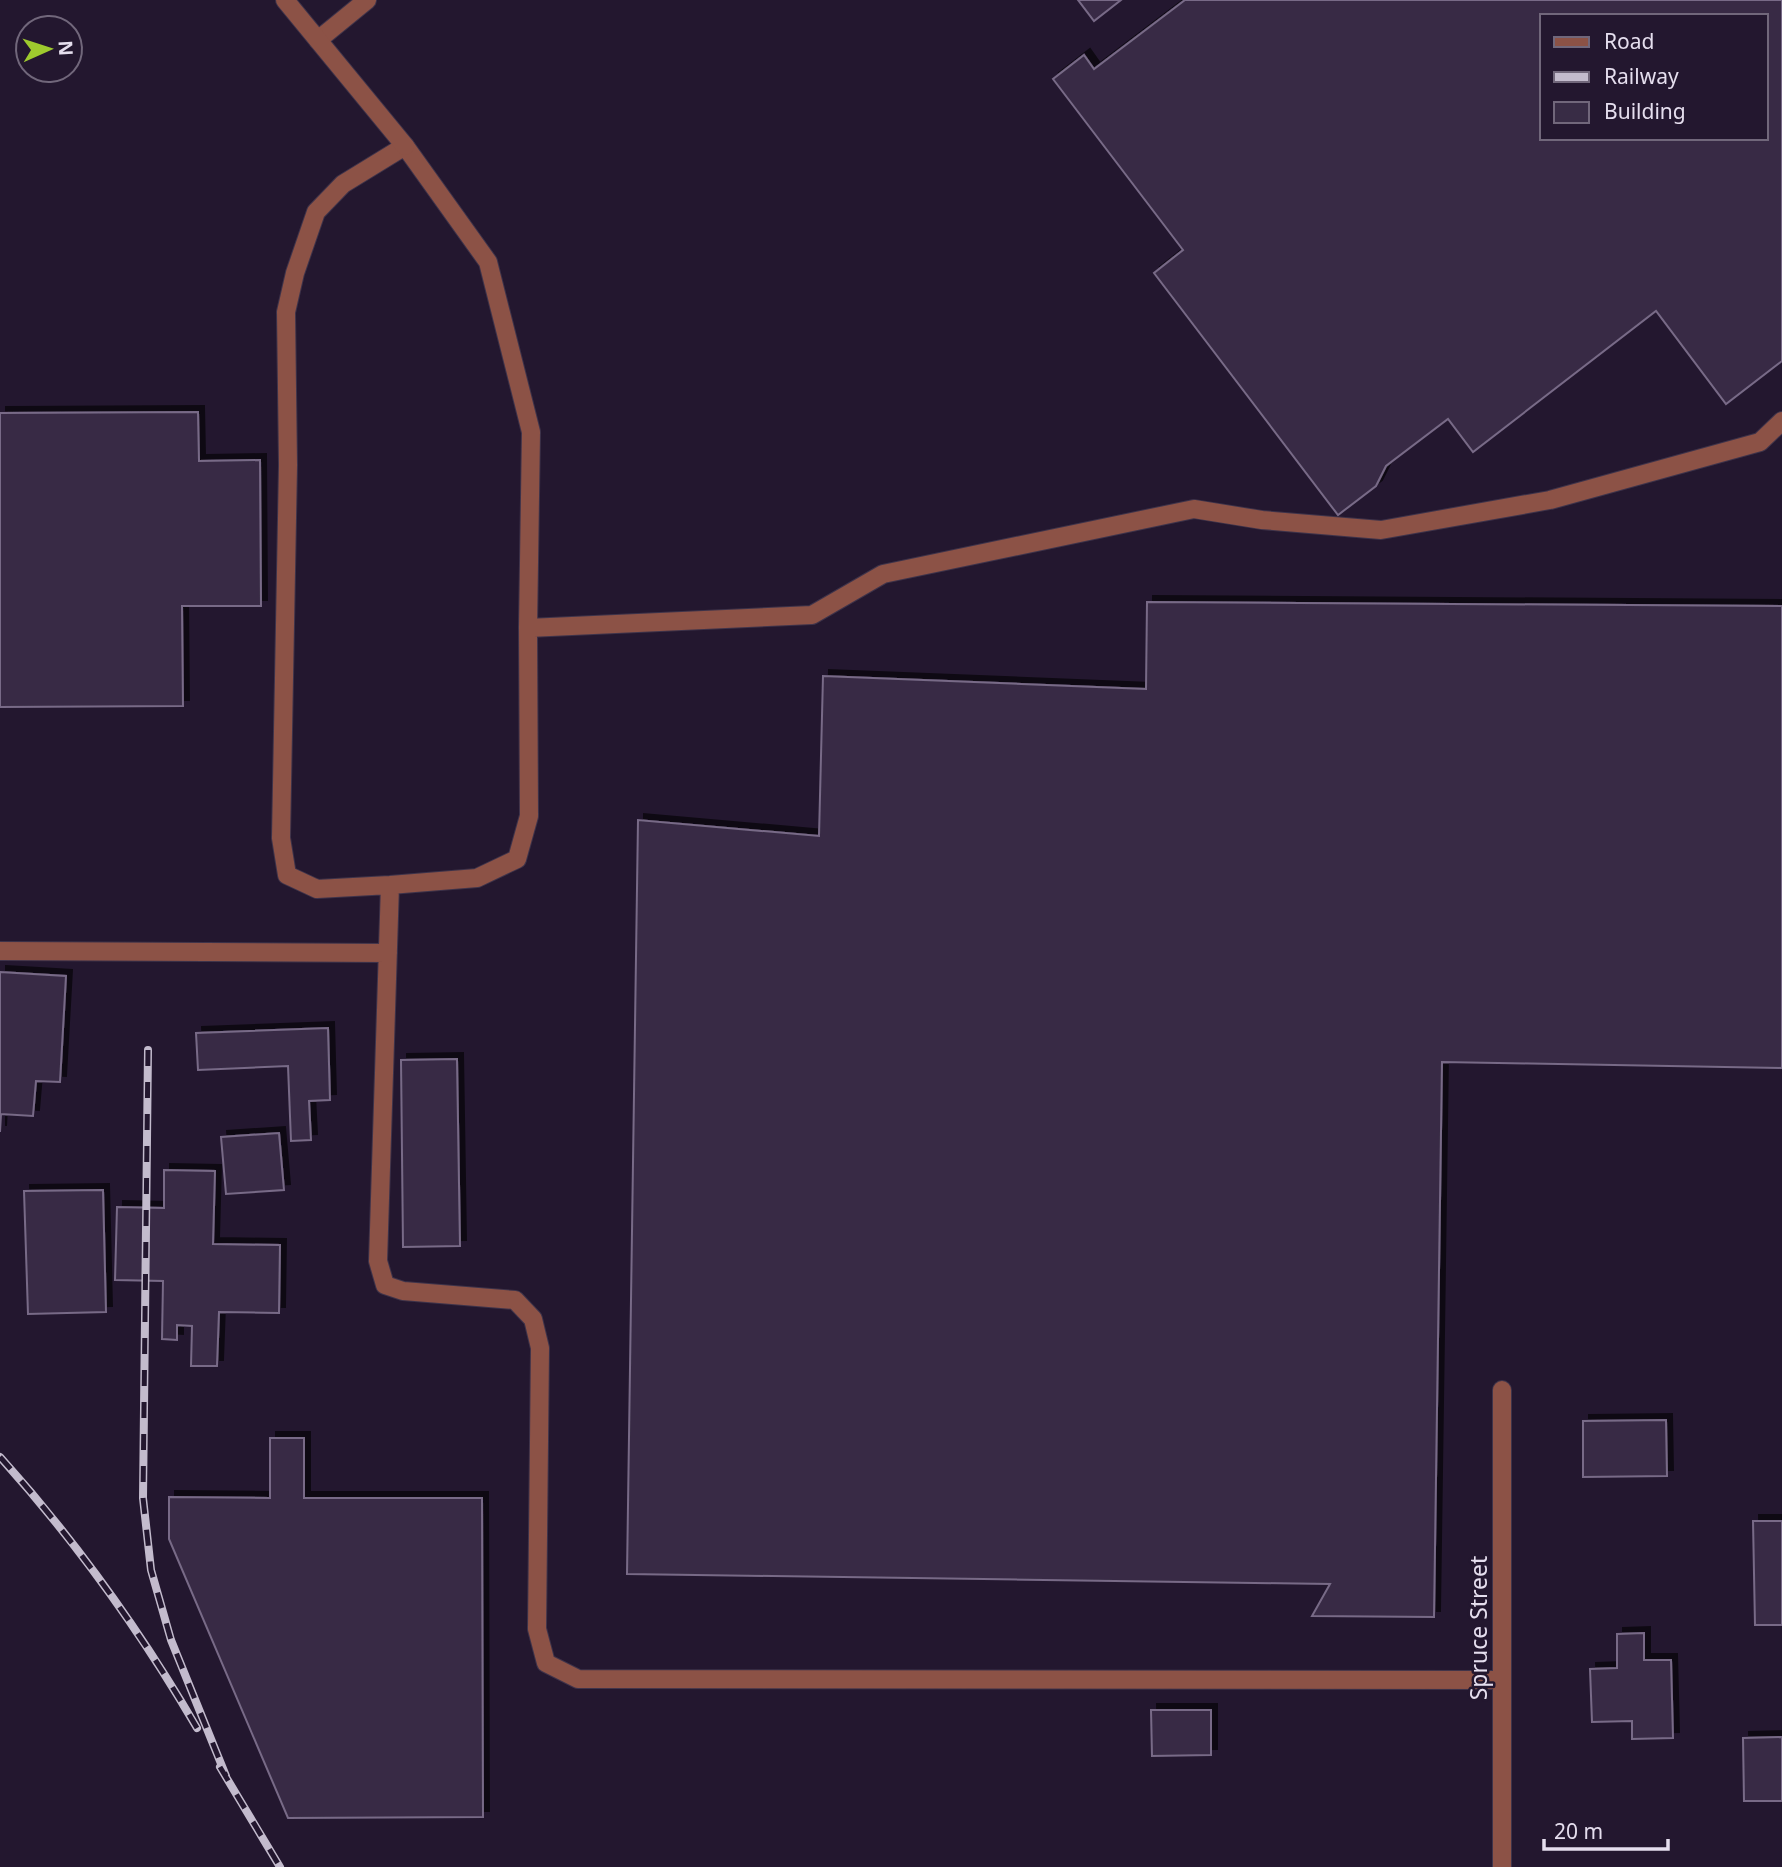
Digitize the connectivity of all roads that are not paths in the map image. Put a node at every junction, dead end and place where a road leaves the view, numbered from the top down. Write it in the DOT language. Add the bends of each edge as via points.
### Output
graph roads {
  1 [pos="285,0"];
  2 [pos="367,0"];
  3 [pos="318,40"];
  4 [pos="405,146"];
  5 [pos="1782,421"];
  6 [pos="528,628"];
  7 [pos="390,886"];
  8 [pos="0,951"];
  9 [pos="388,953"];
  10 [pos="1502,1390"];
  11 [pos="1502,1680"];
  12 [pos="1502,1867"];
  1 -- 3 [label="street"];
  2 -- 3 [label="street"];
  3 -- 4 [label="street"];
  4 -- 6 [label="street" via="488,262 531,432"];
  4 -- 7 [label="street" via="342,184 316,212 286,312 281,838 287,875 317,889"];
  5 -- 6 [label="street" via="1760,442 1550,500 1381,530 1194,509 883,574 812,615"];
  6 -- 7 [label="street" via="529,816 517,859 477,878"];
  7 -- 9 [label="street"];
  8 -- 9 [label="street"];
  9 -- 11 [label="street" via="378,1261 385,1284 403,1291 515,1300 533,1319 540,1348 537,1629 546,1663 578,1679"];
  10 -- 11 [label="street, Spruce Street"];
  11 -- 12 [label="street, Spruce Street"];
}
